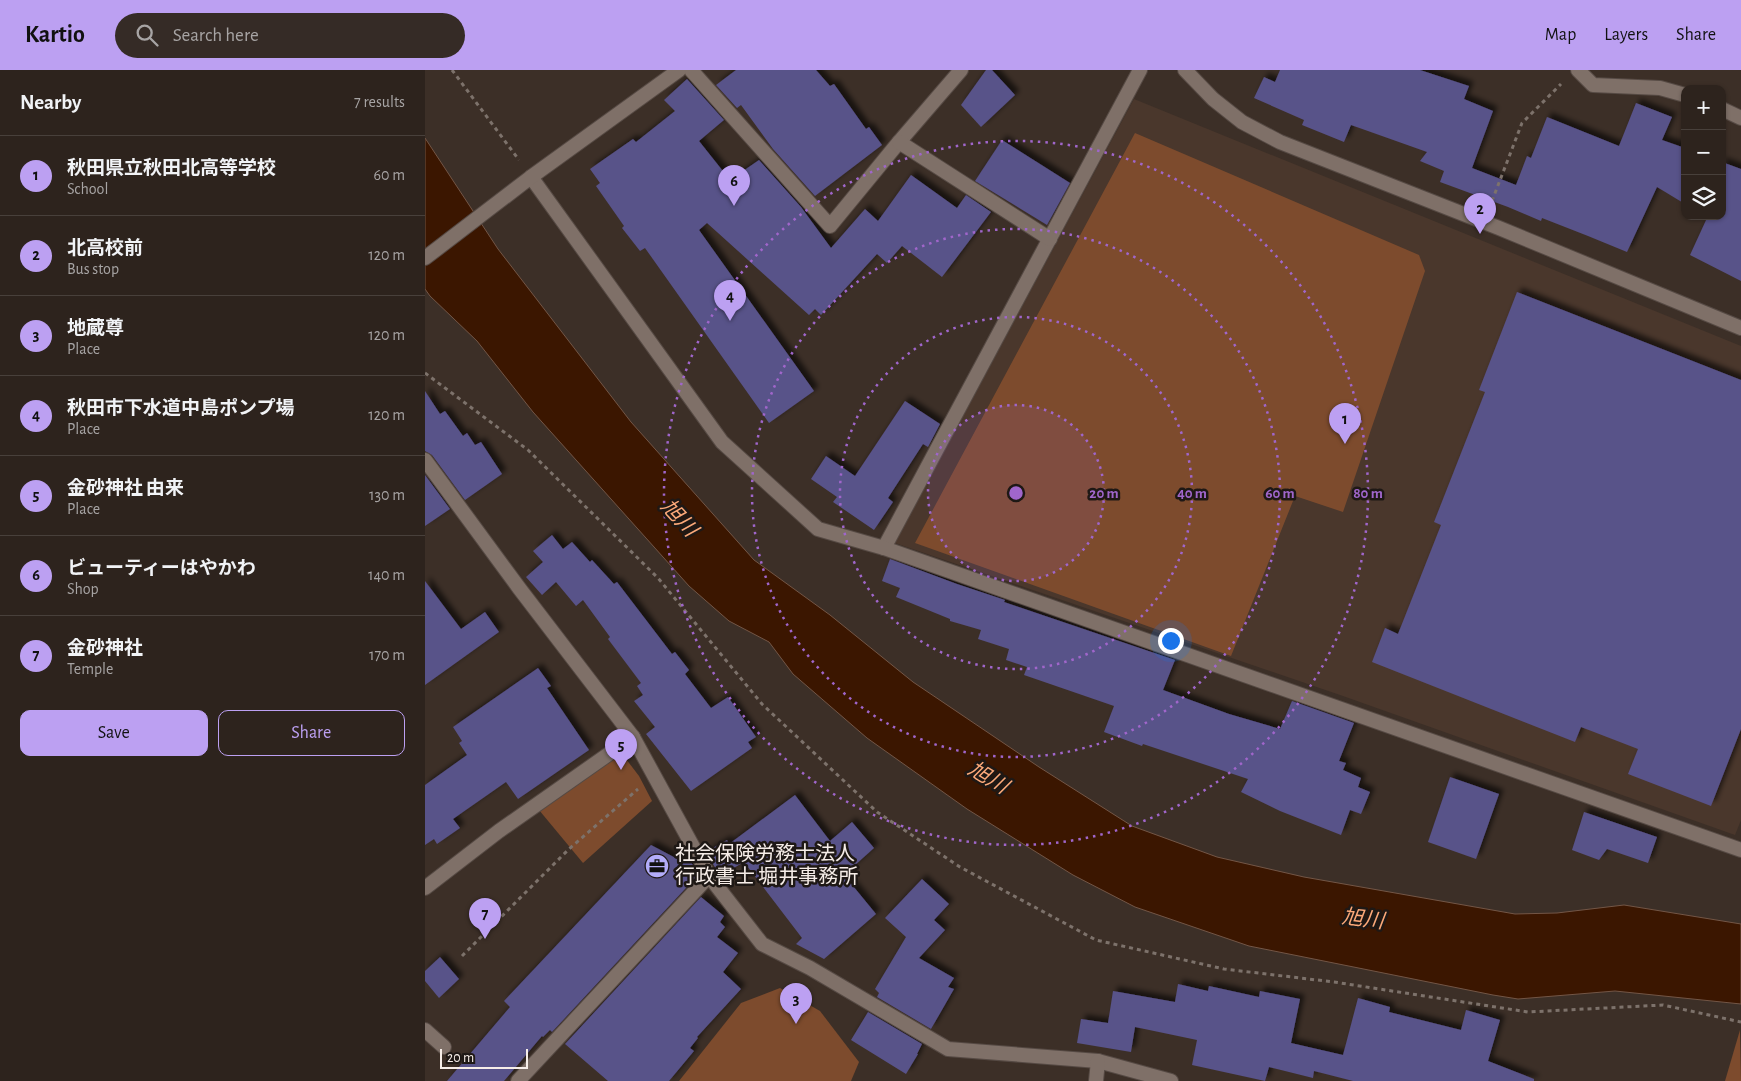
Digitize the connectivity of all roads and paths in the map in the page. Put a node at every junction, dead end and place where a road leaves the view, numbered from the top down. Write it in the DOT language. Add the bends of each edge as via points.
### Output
graph roads {
  1 [pos="452,70"];
  2 [pos="679,70"];
  3 [pos="691,70"];
  4 [pos="961,70"];
  5 [pos="1140,70"];
  6 [pos="1185,70"];
  7 [pos="1578,70"];
  8 [pos="1563,83"];
  9 [pos="1681,94"];
  10 [pos="1726,111"];
  11 [pos="1741,118"];
  12 [pos="899,142"];
  13 [pos="531,177"];
  14 [pos="1484,223"];
  15 [pos="1049,239"];
  16 [pos="425,258"];
  17 [pos="1741,328"];
  18 [pos="425,373"];
  19 [pos="425,460"];
  20 [pos="884,548"];
  21 [pos="633,737"];
  22 [pos="654,776"];
  23 [pos="1740,848"];
  24 [pos="709,876"];
  25 [pos="425,888"];
  26 [pos="462,956"];
  27 [pos="1741,1022"];
  28 [pos="425,1030"];
  29 [pos="444,1048"];
  30 [pos="1098,1061"];
  31 [pos="518,1081"];
  32 [pos="1096,1081"];
  33 [pos="1171,1081"];
  1 -- 13 [label="path"];
  2 -- 13 [label="street"];
  3 -- 12 [label="street" via="830,226"];
  4 -- 12 [label="street"];
  5 -- 15 [label="street"];
  6 -- 14 [label="street" via="1213,99 1242,122 1273,138"];
  7 -- 9 [label="street" via="1593,85 1660,88"];
  8 -- 14 [label="path" via="1522,123"];
  10 -- 11 [label="street"];
  12 -- 15 [label="street"];
  13 -- 16 [label="street"];
  13 -- 20 [label="street" via="722,442 818,529"];
  14 -- 17 [label="street"];
  15 -- 20 [label="street"];
  18 -- 27 [label="path" via="528,450 658,578 762,704 877,812 960,867 1096,940 1224,969 1334,982 1528,1012 1663,1005"];
  19 -- 21 [label="street"];
  20 -- 23 [label="street"];
  21 -- 22 [label="street"];
  21 -- 25 [label="street" via="499,831"];
  22 -- 24 [label="street"];
  22 -- 26 [label="path" via="569,849"];
  24 -- 30 [label="street" via="762,944 810,968 948,1049"];
  24 -- 31 [label="street"];
  28 -- 29 [label="street"];
  30 -- 32 [label="street"];
  30 -- 33 [label="street"];
}
